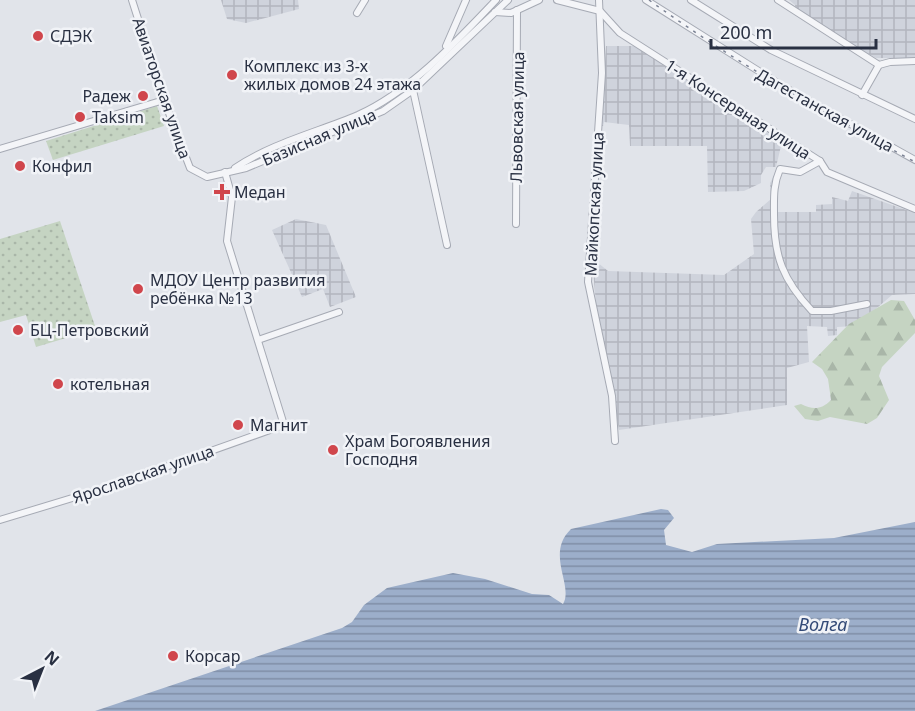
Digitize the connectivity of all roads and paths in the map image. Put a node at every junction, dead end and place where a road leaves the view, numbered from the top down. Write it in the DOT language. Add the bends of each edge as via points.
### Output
graph roads {
  1 [pos="132,0"];
  2 [pos="365,0"];
  3 [pos="466,0"];
  4 [pos="496,0"];
  5 [pos="508,0"];
  6 [pos="539,0"];
  7 [pos="557,0"];
  8 [pos="599,0"];
  9 [pos="646,0"];
  10 [pos="691,0"];
  11 [pos="778,0"];
  12 [pos="490,7"];
  13 [pos="517,10"];
  14 [pos="600,11"];
  15 [pos="496,13"];
  16 [pos="357,14"];
  17 [pos="444,50"];
  18 [pos="915,61"];
  19 [pos="879,65"];
  20 [pos="413,90"];
  21 [pos="862,95"];
  22 [pos="164,100"];
  23 [pos="915,119"];
  24 [pos="0,149"];
  25 [pos="915,160"];
  26 [pos="820,161"];
  27 [pos="229,171"];
  28 [pos="196,173"];
  29 [pos="915,210"];
  30 [pos="516,224"];
  31 [pos="447,245"];
  32 [pos="867,304"];
  33 [pos="339,312"];
  34 [pos="258,340"];
  35 [pos="615,441"];
  36 [pos="0,520"];
  1 -- 22 [label="street, Авиаторская улица"];
  2 -- 16 [label="street"];
  3 -- 17 [label="street"];
  4 -- 12 [label="street, Базисная улица"];
  5 -- 15 [label="street, Базисная улица"];
  6 -- 13 [label="street"];
  7 -- 14 [label="street"];
  8 -- 14 [label="street, Майкопская улица"];
  9 -- 25 [label="street, Дагестанская улица" via="784,87"];
  10 -- 21 [label="street" via="771,50"];
  11 -- 19 [label="street"];
  12 -- 15 [label="street"];
  12 -- 17 [label="street, Базисная улица"];
  13 -- 15 [label="street"];
  13 -- 30 [label="street, Львовская улица"];
  14 -- 26 [label="street, 1-я Консервная улица" via="620,33"];
  14 -- 35 [label="street, Майкопская улица" via="602,73 588,282 612,396"];
  15 -- 20 [label="street, Базисная улица"];
  17 -- 27 [label="street, Базисная улица" via="387,99"];
  18 -- 19 [label="street"];
  19 -- 21 [label="street"];
  20 -- 27 [label="street, Базисная улица" via="361,122 246,168"];
  20 -- 31 [label="street"];
  21 -- 23 [label="street"];
  22 -- 24 [label="street"];
  22 -- 28 [label="street, Авиаторская улица" via="190,168"];
  26 -- 29 [label="street, 1-я Консервная улица" via="826,171"];
  26 -- 32 [label="street" via="800,172 780,169 774,183 773,231 781,268 792,290 812,311"];
  27 -- 28 [label="street, Базисная улица" via="207,177"];
  27 -- 34 [label="street" via="232,197 227,241"];
  33 -- 34 [label="street"];
  34 -- 36 [label="street, Ярославская улица" via="284,425 115,485"];
}
